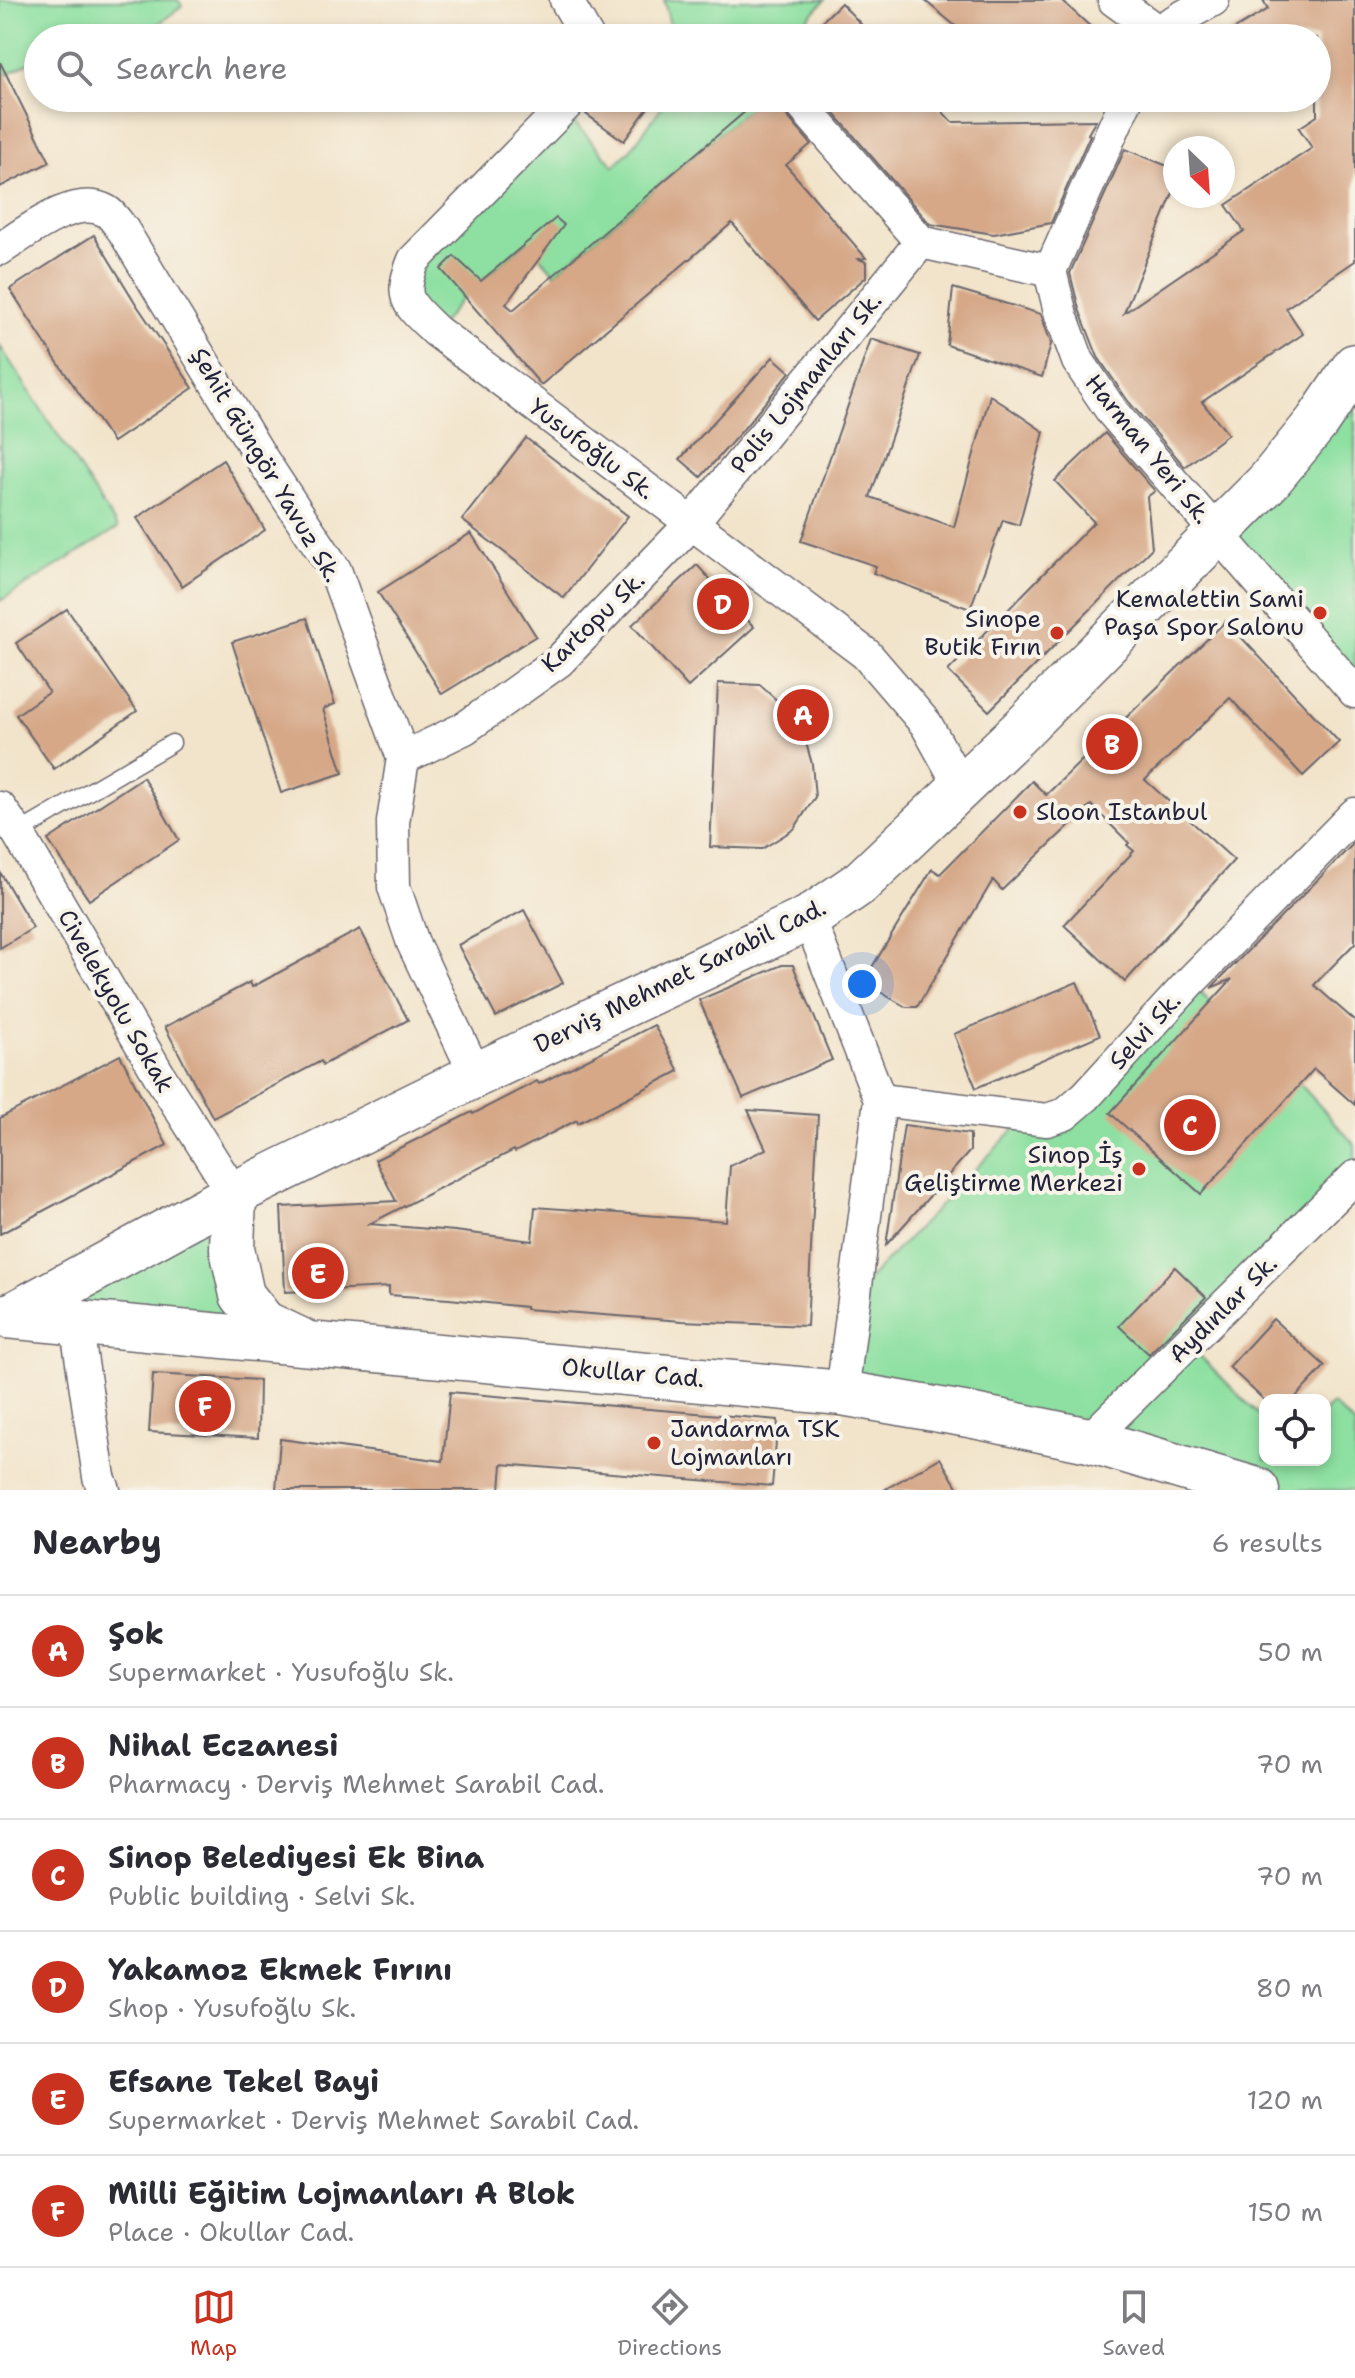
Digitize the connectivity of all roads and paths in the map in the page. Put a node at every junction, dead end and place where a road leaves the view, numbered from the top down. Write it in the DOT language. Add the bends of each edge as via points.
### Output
graph roads {
  1 [pos="566,0"];
  2 [pos="1114,0"];
  3 [pos="1213,0"];
  4 [pos="580,24"];
  5 [pos="1144,24"];
  6 [pos="1173,24"];
  7 [pos="559,112"];
  8 [pos="808,112"];
  9 [pos="1121,112"];
  10 [pos="921,242"];
  11 [pos="0,249"];
  12 [pos="1050,271"];
  13 [pos="1351,381"];
  14 [pos="691,524"];
  15 [pos="1217,534"];
  16 [pos="1355,692"];
  17 [pos="172,743"];
  18 [pos="403,758"];
  19 [pos="961,787"];
  20 [pos="1355,814"];
  21 [pos="9,820"];
  22 [pos="809,918"];
  23 [pos="476,1075"];
  24 [pos="880,1100"];
  25 [pos="1355,1177"];
  26 [pos="234,1194"];
  27 [pos="3,1313"];
  28 [pos="76,1322"];
  29 [pos="305,1343"];
  30 [pos="842,1393"];
  31 [pos="1089,1440"];
  32 [pos="104,1490"];
  33 [pos="1257,1490"];
  1 -- 4 [label="street"];
  2 -- 5 [label="street"];
  3 -- 6 [label="street"];
  7 -- 14 [label="street, Yusufoğlu Sk." via="414,260 406,280 407,296 436,331"];
  8 -- 10 [label="street"];
  9 -- 12 [label="street"];
  10 -- 12 [label="street"];
  10 -- 14 [label="street, Polis Lojmanları Sk."];
  11 -- 18 [label="street, Şehit Güngör Yavuz Sk." via="57,214 92,205 108,212 123,230 335,570"];
  12 -- 15 [label="street, Harman Yeri Sk." via="1078,361 1113,413"];
  13 -- 15 [label="main road, Derviş Mehmet Sarabil Cad." via="1268,482"];
  14 -- 18 [label="street, Kartopu Sk." via="559,661 465,728"];
  14 -- 19 [label="street, Yusufoğlu Sk." via="866,654 926,724"];
  15 -- 16 [label="street, Harman Yeri Sk."];
  15 -- 19 [label="main road, Derviş Mehmet Sarabil Cad."];
  17 -- 21 [label="lane"];
  18 -- 23 [label="street, Şehit Güngör Yavuz Sk." via="393,822 394,887 413,943"];
  19 -- 22 [label="main road, Derviş Mehmet Sarabil Cad." via="860,883"];
  20 -- 24 [label="street, Selvi Sk." via="1065,1114 1047,1120"];
  21 -- 26 [label="street, Civelekyolu Sokak"];
  22 -- 23 [label="main road, Derviş Mehmet Sarabil Cad."];
  22 -- 24 [label="street"];
  23 -- 26 [label="main road, Derviş Mehmet Sarabil Cad."];
  24 -- 30 [label="street"];
  25 -- 31 [label="street, Aydınlar Sk."];
  26 -- 27 [label="main road, Derviş Mehmet Sarabil Cad."];
  26 -- 29 [label="main road" via="232,1249 242,1295 264,1323"];
  27 -- 28 [label="main road, Okullar Cad."];
  28 -- 29 [label="main road, Okullar Cad."];
  28 -- 32 [label="street"];
  29 -- 30 [label="main road, Okullar Cad."];
  30 -- 31 [label="main road, Okullar Cad."];
  31 -- 33 [label="main road, Okullar Cad."];
}
